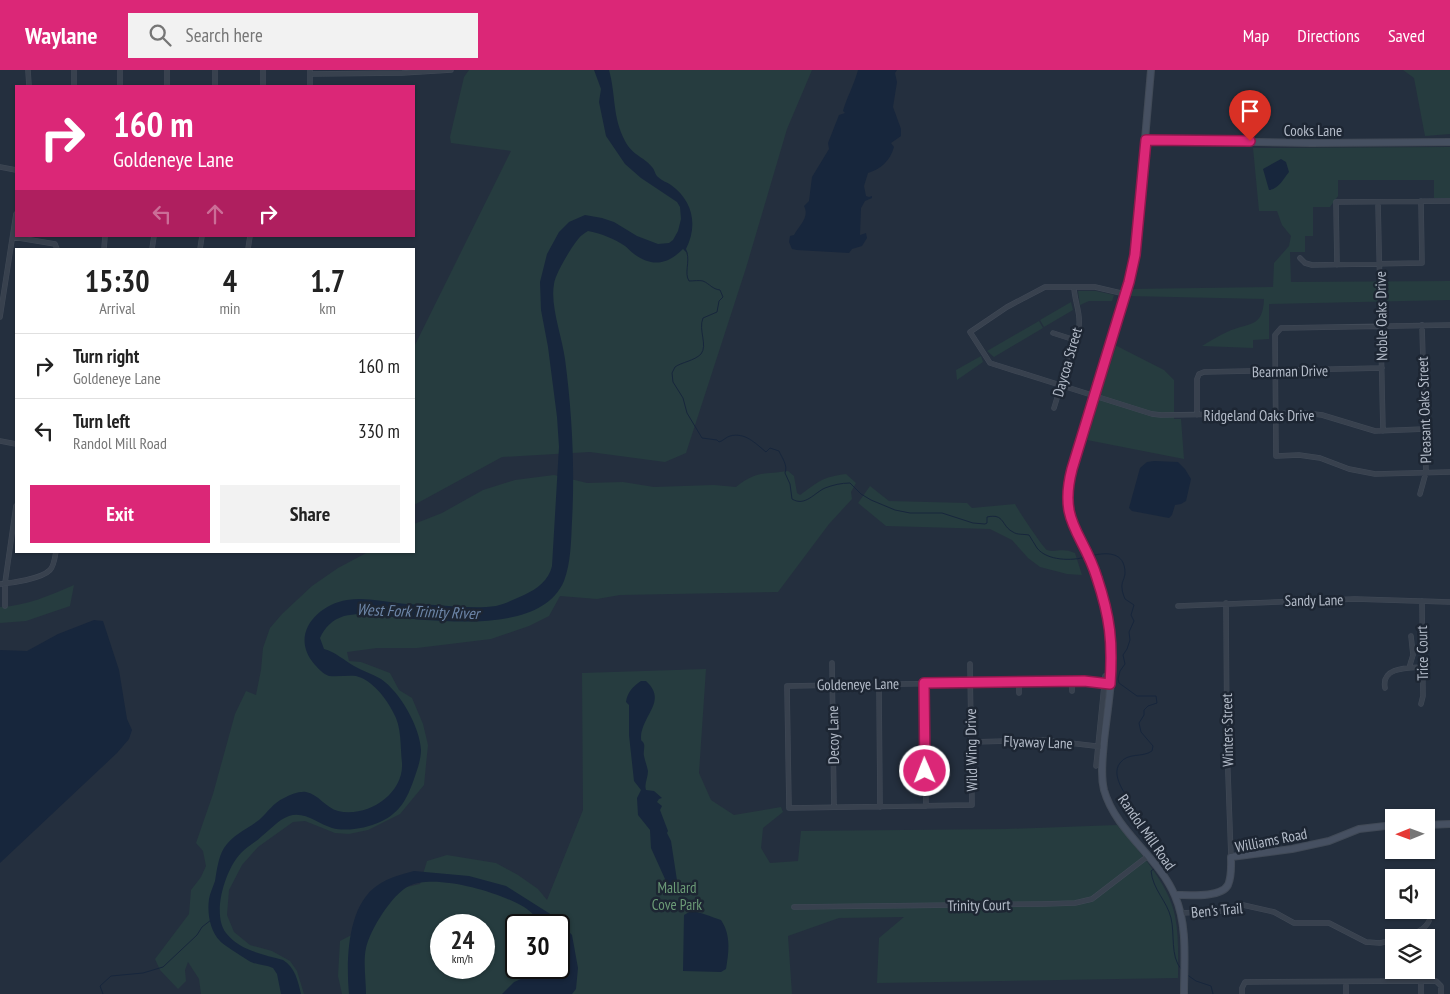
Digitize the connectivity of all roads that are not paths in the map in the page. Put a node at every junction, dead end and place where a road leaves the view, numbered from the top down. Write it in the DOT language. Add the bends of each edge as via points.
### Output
graph roads {
  1 [pos="28,70"];
  2 [pos="74,70"];
  3 [pos="120,70"];
  4 [pos="167,70"];
  5 [pos="214,70"];
  6 [pos="263,70"];
  7 [pos="451,70"];
  8 [pos="1151,70"];
  9 [pos="357,71"];
  10 [pos="310,72"];
  11 [pos="402,72"];
  12 [pos="29,85"];
  13 [pos="74,85"];
  14 [pos="120,85"];
  15 [pos="167,85"];
  16 [pos="215,85"];
  17 [pos="263,85"];
  18 [pos="310,85"];
  19 [pos="1146,140"];
  20 [pos="1450,142"];
  21 [pos="0,167"];
  22 [pos="15,170"];
  23 [pos="1421,201"];
  24 [pos="1450,201"];
  25 [pos="1378,202"];
  26 [pos="15,222"];
  27 [pos="13,237"];
  28 [pos="57,248"];
  29 [pos="1300,258"];
  30 [pos="1379,264"];
  31 [pos="1337,265"];
  32 [pos="1074,287"];
  33 [pos="1125,294"];
  34 [pos="0,317"];
  35 [pos="1422,325"];
  36 [pos="1450,325"];
  37 [pos="1381,326"];
  38 [pos="1053,333"];
  39 [pos="1074,340"];
  40 [pos="1382,368"];
  41 [pos="1275,371"];
  42 [pos="1061,386"];
  43 [pos="1095,396"];
  44 [pos="1054,408"];
  45 [pos="1276,414"];
  46 [pos="1197,415"];
  47 [pos="1425,429"];
  48 [pos="1383,431"];
  49 [pos="0,441"];
  50 [pos="15,444"];
  51 [pos="1426,472"];
  52 [pos="1450,472"];
  53 [pos="1420,494"];
  54 [pos="15,512"];
  55 [pos="55,553"];
  56 [pos="2,584"];
  57 [pos="1422,601"];
  58 [pos="1450,602"];
  59 [pos="1226,603"];
  60 [pos="5,606"];
  61 [pos="1178,606"];
  62 [pos="1411,636"];
  63 [pos="832,663"];
  64 [pos="970,664"];
  65 [pos="1423,667"];
  66 [pos="1409,668"];
  67 [pos="1105,676"];
  68 [pos="1072,681"];
  69 [pos="1019,682"];
  70 [pos="924,683"];
  71 [pos="970,683"];
  72 [pos="1107,683"];
  73 [pos="832,684"];
  74 [pos="879,684"];
  75 [pos="1384,688"];
  76 [pos="1072,691"];
  77 [pos="1019,693"];
  78 [pos="1421,704"];
  79 [pos="971,742"];
  80 [pos="1101,746"];
  81 [pos="1096,766"];
  82 [pos="880,806"];
  83 [pos="926,806"];
  84 [pos="834,807"];
  85 [pos="1450,824"];
  86 [pos="1435,825"];
  87 [pos="1385,826"];
  88 [pos="1148,856"];
  89 [pos="1231,857"];
  90 [pos="1175,895"];
  91 [pos="794,907"];
  92 [pos="1180,912"];
  93 [pos="1429,921"];
  94 [pos="1422,929"];
  95 [pos="1385,942"];
  96 [pos="1421,981"];
  97 [pos="1346,982"];
  98 [pos="1184,994"];
  99 [pos="1242,994"];
  100 [pos="1346,994"];
  101 [pos="1421,994"];
  102 [pos="1441,994"];
  1 -- 12 [label="street"];
  2 -- 13 [label="street"];
  3 -- 14 [label="street"];
  4 -- 15 [label="street"];
  5 -- 16 [label="street"];
  6 -- 17 [label="street"];
  7 -- 11 [label="street"];
  8 -- 19 [label="main road, Randol Mill Road"];
  9 -- 10 [label="street"];
  9 -- 11 [label="street"];
  10 -- 18 [label="street"];
  19 -- 20 [label="main road, Cooks Lane"];
  19 -- 33 [label="main road, Randol Mill Road" via="1135,255"];
  21 -- 22 [label="street"];
  23 -- 24 [label="street"];
  23 -- 25 [label="street"];
  23 -- 30 [label="street" via="1422,263"];
  25 -- 30 [label="street, Noble Oaks Drive"];
  25 -- 31 [label="street" via="1336,202"];
  26 -- 27 [label="street"];
  27 -- 28 [label="street" via="55,244"];
  27 -- 34 [label="street"];
  29 -- 31 [label="street" via="1312,265"];
  30 -- 31 [label="street"];
  30 -- 37 [label="street, Noble Oaks Drive"];
  32 -- 33 [label="street" via="1103,288"];
  32 -- 39 [label="street, Daycoa Street" via="1080,321"];
  32 -- 42 [label="street, Ridgeland Oaks Drive" via="1040,289 970,332 990,363"];
  33 -- 43 [label="main road, Randol Mill Road"];
  35 -- 36 [label="street"];
  35 -- 37 [label="street"];
  35 -- 47 [label="street, Pleasant Oaks Street"];
  37 -- 40 [label="street, Noble Oaks Drive"];
  37 -- 41 [label="street" via="1281,328 1275,335"];
  38 -- 39 [label="street"];
  39 -- 42 [label="street, Daycoa Street"];
  40 -- 41 [label="street, Bearman Drive"];
  40 -- 48 [label="street, Noble Oaks Drive"];
  41 -- 45 [label="street"];
  41 -- 46 [label="street, Bearman Drive" via="1199,374"];
  42 -- 43 [label="street, Ridgeland Oaks Drive"];
  42 -- 44 [label="street, Daycoa Street"];
  43 -- 46 [label="street, Ridgeland Oaks Drive" via="1152,414"];
  43 -- 72 [label="main road, Randol Mill Road" via="1072,469 1067,497 1070,518 1094,568 1110,627 1112,654"];
  45 -- 46 [label="street, Ridgeland Oaks Drive"];
  45 -- 48 [label="street, Ridgeland Oaks Drive" via="1322,415"];
  45 -- 51 [label="street" via="1276,456 1320,458 1375,474"];
  47 -- 48 [label="street, Ridgeland Oaks Drive"];
  47 -- 51 [label="street, Pleasant Oaks Street"];
  49 -- 50 [label="street"];
  51 -- 52 [label="street"];
  51 -- 53 [label="street, Pleasant Oaks Street"];
  54 -- 56 [label="street"];
  55 -- 56 [label="street" via="47,572"];
  56 -- 60 [label="street"];
  57 -- 58 [label="street, Sandy Lane"];
  57 -- 59 [label="street, Sandy Lane" via="1355,599"];
  57 -- 65 [label="street, Trice Court"];
  59 -- 61 [label="street, Sandy Lane"];
  59 -- 89 [label="street, Winters Street"];
  62 -- 66 [label="street" via="1413,655"];
  63 -- 73 [label="street, Decoy Lane"];
  64 -- 71 [label="street, Wild Wing Drive"];
  65 -- 66 [label="street"];
  65 -- 78 [label="street, Trice Court"];
  66 -- 75 [label="street" via="1387,674"];
  67 -- 72 [label="street, Randol Mill Road"];
  68 -- 69 [label="street, Goldeneye Lane"];
  68 -- 72 [label="street, Goldeneye Lane"];
  68 -- 76 [label="street"];
  69 -- 71 [label="street, Goldeneye Lane"];
  69 -- 77 [label="street"];
  70 -- 71 [label="street, Goldeneye Lane"];
  70 -- 74 [label="street, Goldeneye Lane"];
  70 -- 83 [label="street"];
  71 -- 79 [label="street, Wild Wing Drive"];
  72 -- 80 [label="main road, Randol Mill Road"];
  73 -- 74 [label="street, Goldeneye Lane"];
  73 -- 84 [label="street, Decoy Lane"];
  73 -- 84 [label="street, Goldeneye Lane" via="787,686 789,808"];
  74 -- 82 [label="street"];
  79 -- 80 [label="street, Flyaway Lane" via="1044,740"];
  79 -- 83 [label="street, Wild Wing Drive" via="972,805"];
  80 -- 81 [label="street, Randol Mill Road"];
  80 -- 88 [label="main road, Randol Mill Road" via="1106,796 1116,815"];
  82 -- 83 [label="street"];
  82 -- 84 [label="street"];
  85 -- 86 [label="main road"];
  87 -- 89 [label="main road, Williams Road" via="1364,828 1329,841 1292,849"];
  88 -- 90 [label="main road, Randol Mill Road"];
  88 -- 91 [label="street, Trinity Court" via="1084,902"];
  89 -- 90 [label="main road, Williams Road" via="1230,877 1223,891"];
  90 -- 92 [label="main road, Randol Mill Road"];
  92 -- 95 [label="street, Ben's Trail" via="1226,911 1243,906 1274,912 1294,923 1329,923 1366,942"];
  92 -- 98 [label="main road, Randol Mill Road"];
  93 -- 94 [label="street"];
  96 -- 97 [label="street"];
  96 -- 101 [label="street"];
  96 -- 102 [label="street" via="1436,981 1441,986"];
  97 -- 99 [label="street" via="1245,982"];
  97 -- 100 [label="street"];
}
